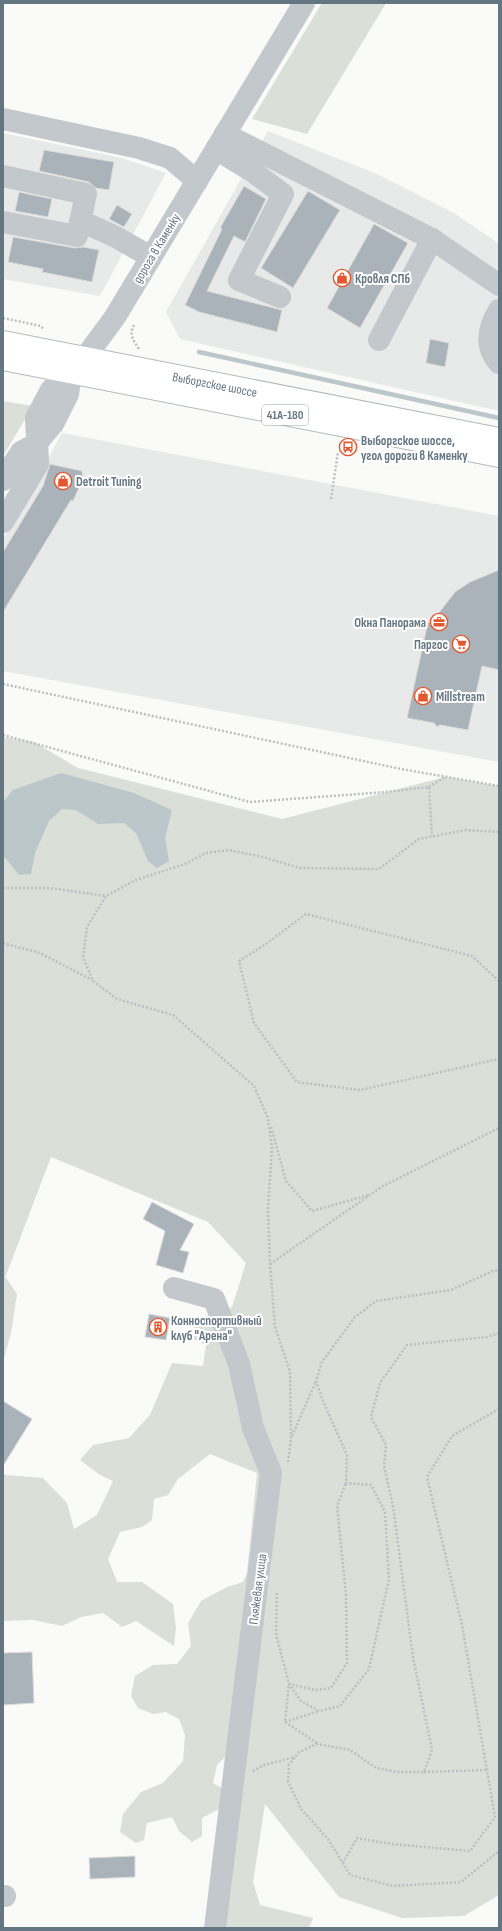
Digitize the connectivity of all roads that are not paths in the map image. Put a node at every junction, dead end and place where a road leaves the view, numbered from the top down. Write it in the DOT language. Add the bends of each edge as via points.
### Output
graph roads {
  1 [pos="304,3"];
  2 [pos="3,119"];
  3 [pos="221,142"];
  4 [pos="3,176"];
  5 [pos="197,181"];
  6 [pos="80,220"];
  7 [pos="3,222"];
  8 [pos="432,239"];
  9 [pos="151,257"];
  10 [pos="499,285"];
  11 [pos="280,297"];
  12 [pos="499,310"];
  13 [pos="379,340"];
  14 [pos="3,342"];
  15 [pos="3,359"];
  16 [pos="499,363"];
  17 [pos="78,366"];
  18 [pos="499,439"];
  19 [pos="36,444"];
  20 [pos="499,456"];
  21 [pos="3,480"];
  22 [pos="3,522"];
  23 [pos="174,1288"];
  24 [pos="215,1928"];
  1 -- 3 [label="street, дорога в Каменку"];
  2 -- 5 [label="street" via="139,148 170,158"];
  3 -- 5 [label="street, дорога в Каменку"];
  3 -- 8 [label="street"];
  3 -- 11 [label="street" via="252,171 284,194 238,280"];
  4 -- 6 [label="street" via="86,194"];
  5 -- 9 [label="street, дорога в Каменку"];
  6 -- 7 [label="street" via="77,236"];
  6 -- 9 [label="street" via="116,236"];
  8 -- 10 [label="street"];
  8 -- 13 [label="street"];
  9 -- 17 [label="street, дорога в Каменку" via="115,318"];
  12 -- 16 [label="street" via="491,323 488,340 493,356"];
  14 -- 17 [label="main road, Выборгское шоссе / 41А-180"];
  15 -- 17 [label="main road, Выборгское шоссе / 41А-180"];
  17 -- 18 [label="main road, Выборгское шоссе / 41А-180"];
  17 -- 19 [label="street, дорога в Каменку" via="51,390 36,418"];
  17 -- 20 [label="main road, Выборгское шоссе / 41А-180"];
  19 -- 21 [label="street" via="21,452"];
  19 -- 22 [label="street, дорога в Каменку" via="38,464"];
  23 -- 24 [label="street, Пляжевая улица" via="214,1299 239,1364 253,1428 271,1473"];
}
